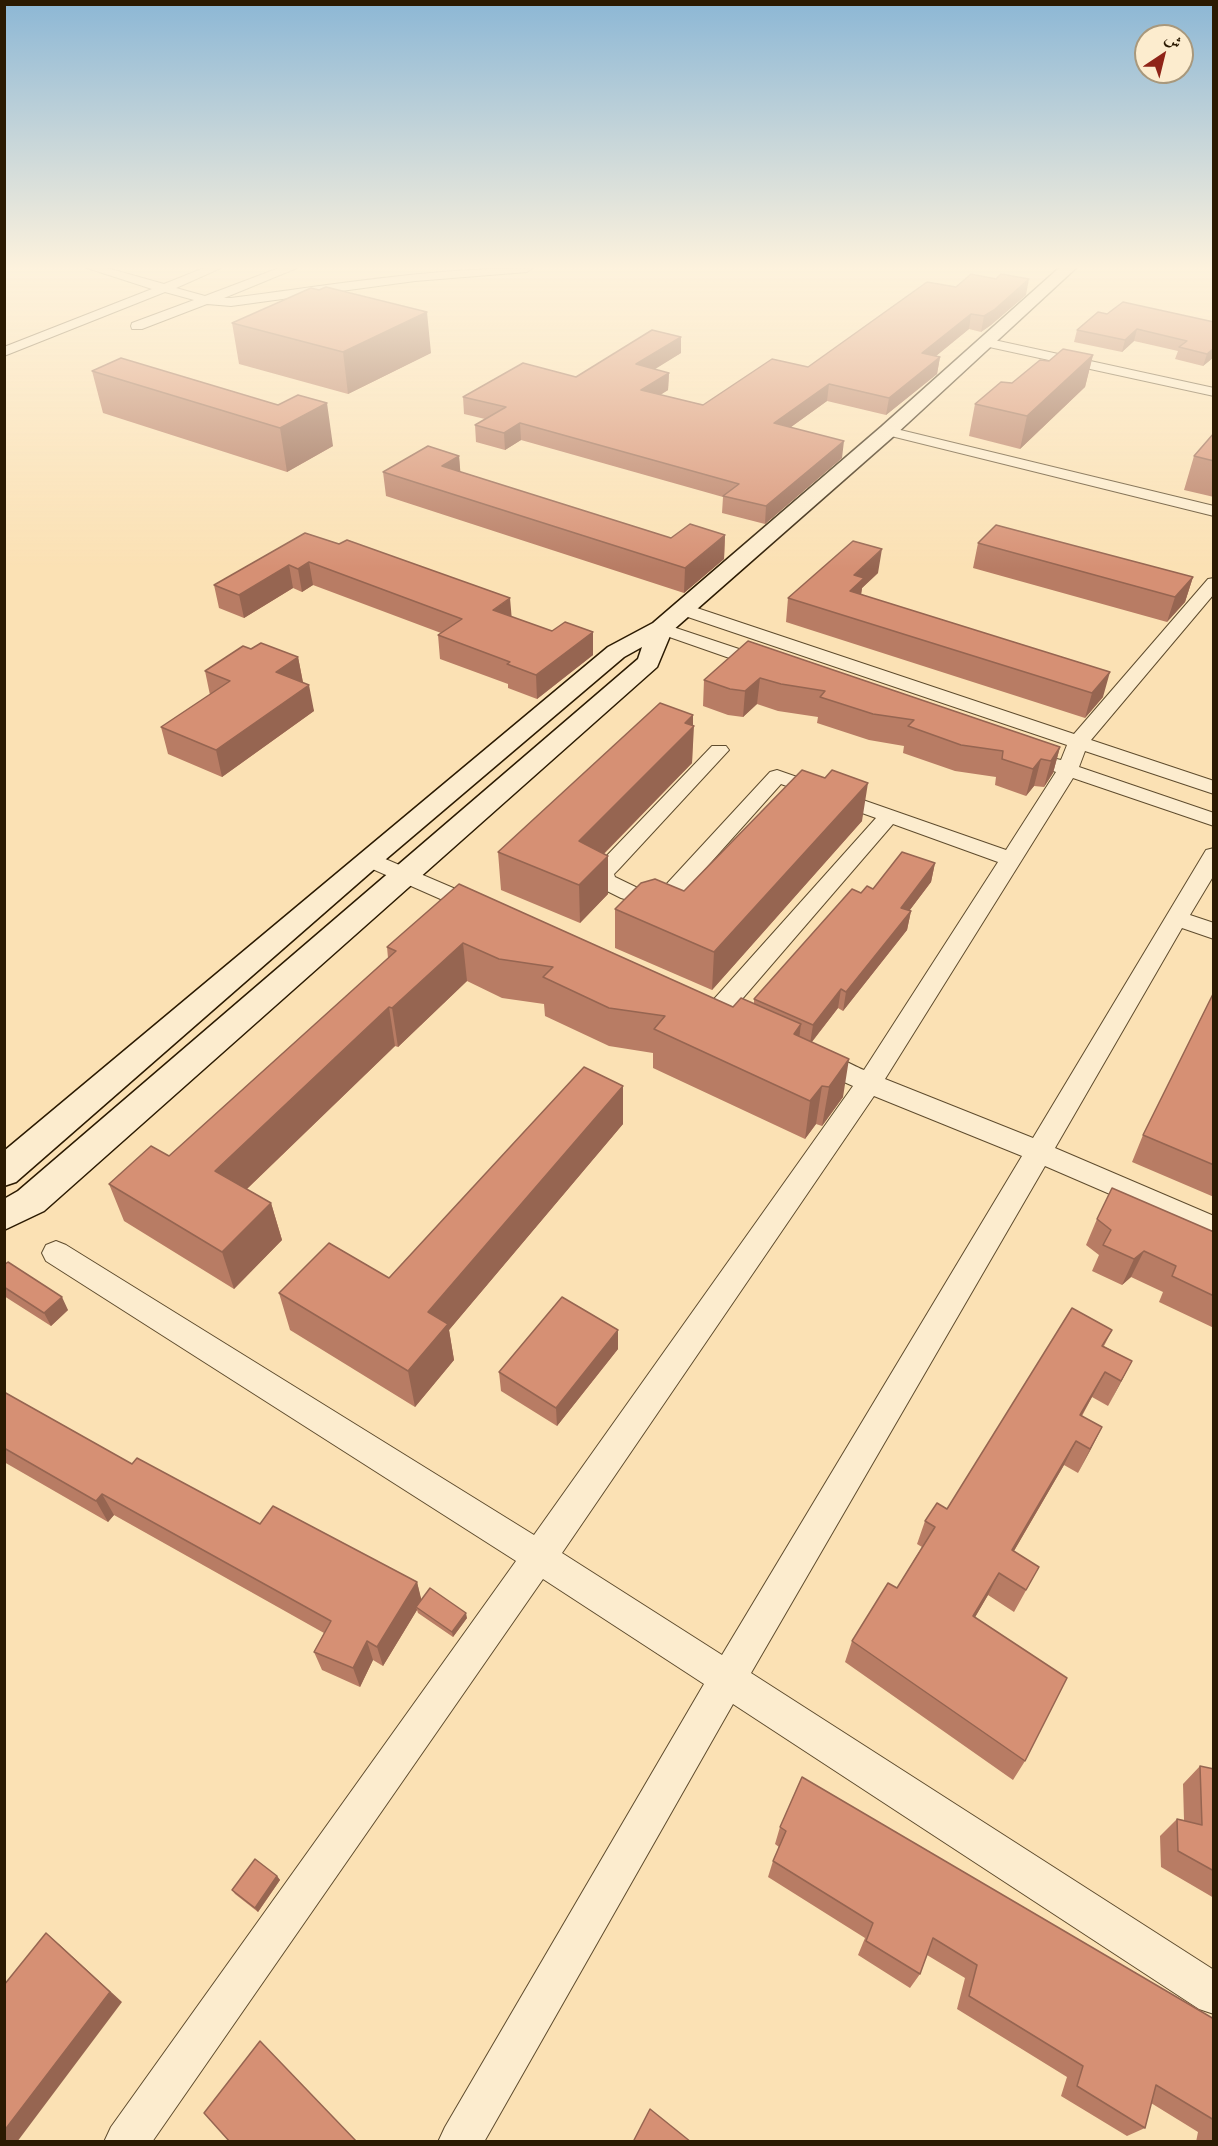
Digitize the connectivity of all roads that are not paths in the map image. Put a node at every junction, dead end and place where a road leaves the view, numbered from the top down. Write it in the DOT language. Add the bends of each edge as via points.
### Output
graph roads {
  1 [pos="957,368"];
  2 [pos="1105,368"];
  3 [pos="1214,392"];
  4 [pos="888,431"];
  5 [pos="1214,512"];
  6 [pos="1214,583"];
  7 [pos="672,618"];
  8 [pos="785,671"];
  9 [pos="1079,741"];
  10 [pos="719,750"];
  11 [pos="1034,758"];
  12 [pos="1068,770"];
  13 [pos="1214,788"];
  14 [pos="890,816"];
  15 [pos="1214,820"];
  16 [pos="1214,855"];
  17 [pos="369,859"];
  18 [pos="1011,859"];
  19 [pos="405,874"];
  20 [pos="501,917"];
  21 [pos="1176,918"];
  22 [pos="1214,931"];
  23 [pos="715,1014"];
  24 [pos="797,1051"];
  25 [pos="869,1083"];
  26 [pos="1039,1152"];
  27 [pos="4,1172"];
  28 [pos="4,1216"];
  29 [pos="1214,1228"];
  30 [pos="56,1253"];
  31 [pos="539,1557"];
  32 [pos="727,1680"];
  33 [pos="1214,1994"];
  34 [pos="126,2142"];
  35 [pos="460,2142"];
  1 -- 4 [label="main road"];
  2 -- 3 [label="street"];
  4 -- 5 [label="street"];
  4 -- 7 [label="main road"];
  6 -- 9 [label="street"];
  7 -- 8 [label="street"];
  7 -- 9 [label="street"];
  7 -- 17 [label="main road" via="616,652"];
  7 -- 19 [label="main road" via="649,662"];
  9 -- 12 [label="street"];
  9 -- 13 [label="street"];
  10 -- 14 [label="street" via="603,873 605,881 646,900 670,894 777,776"];
  11 -- 12 [label="street"];
  12 -- 15 [label="street"];
  12 -- 18 [label="street"];
  14 -- 18 [label="street"];
  14 -- 23 [label="street"];
  16 -- 21 [label="street"];
  17 -- 19 [label="street"];
  17 -- 27 [label="main road"];
  18 -- 25 [label="street"];
  19 -- 20 [label="street"];
  19 -- 28 [label="main road" via="31,1201"];
  21 -- 22 [label="street"];
  21 -- 26 [label="street"];
  24 -- 25 [label="street"];
  25 -- 26 [label="street"];
  25 -- 31 [label="street"];
  26 -- 29 [label="street"];
  26 -- 32 [label="street"];
  30 -- 31 [label="street"];
  31 -- 32 [label="street"];
  31 -- 34 [label="street"];
  32 -- 33 [label="street"];
  32 -- 35 [label="street"];
}
